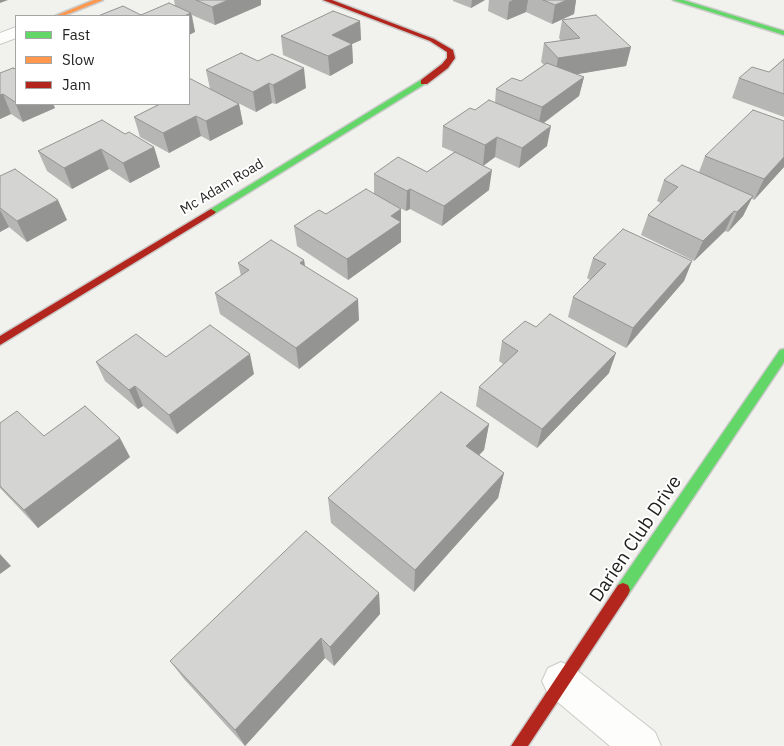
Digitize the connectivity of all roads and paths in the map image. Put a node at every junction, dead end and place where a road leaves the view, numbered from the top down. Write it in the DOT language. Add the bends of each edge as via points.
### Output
graph roads {
  1 [pos="100,0"];
  2 [pos="326,0"];
  3 [pos="676,0"];
  4 [pos="61,15"];
  5 [pos="15,32"];
  6 [pos="784,33"];
  7 [pos="0,39"];
  8 [pos="0,341"];
  9 [pos="784,353"];
  10 [pos="561,681"];
  11 [pos="519,746"];
  12 [pos="641,746"];
  1 -- 4 [label="street"];
  2 -- 8 [label="street, Mc Adam Road" via="432,40 451,52 451,58 434,76"];
  3 -- 6 [label="street"];
  5 -- 7 [label="street"];
  9 -- 10 [label="street, Darien Club Drive"];
  10 -- 11 [label="street, Darien Club Drive"];
  10 -- 12 [label="street"];
}
